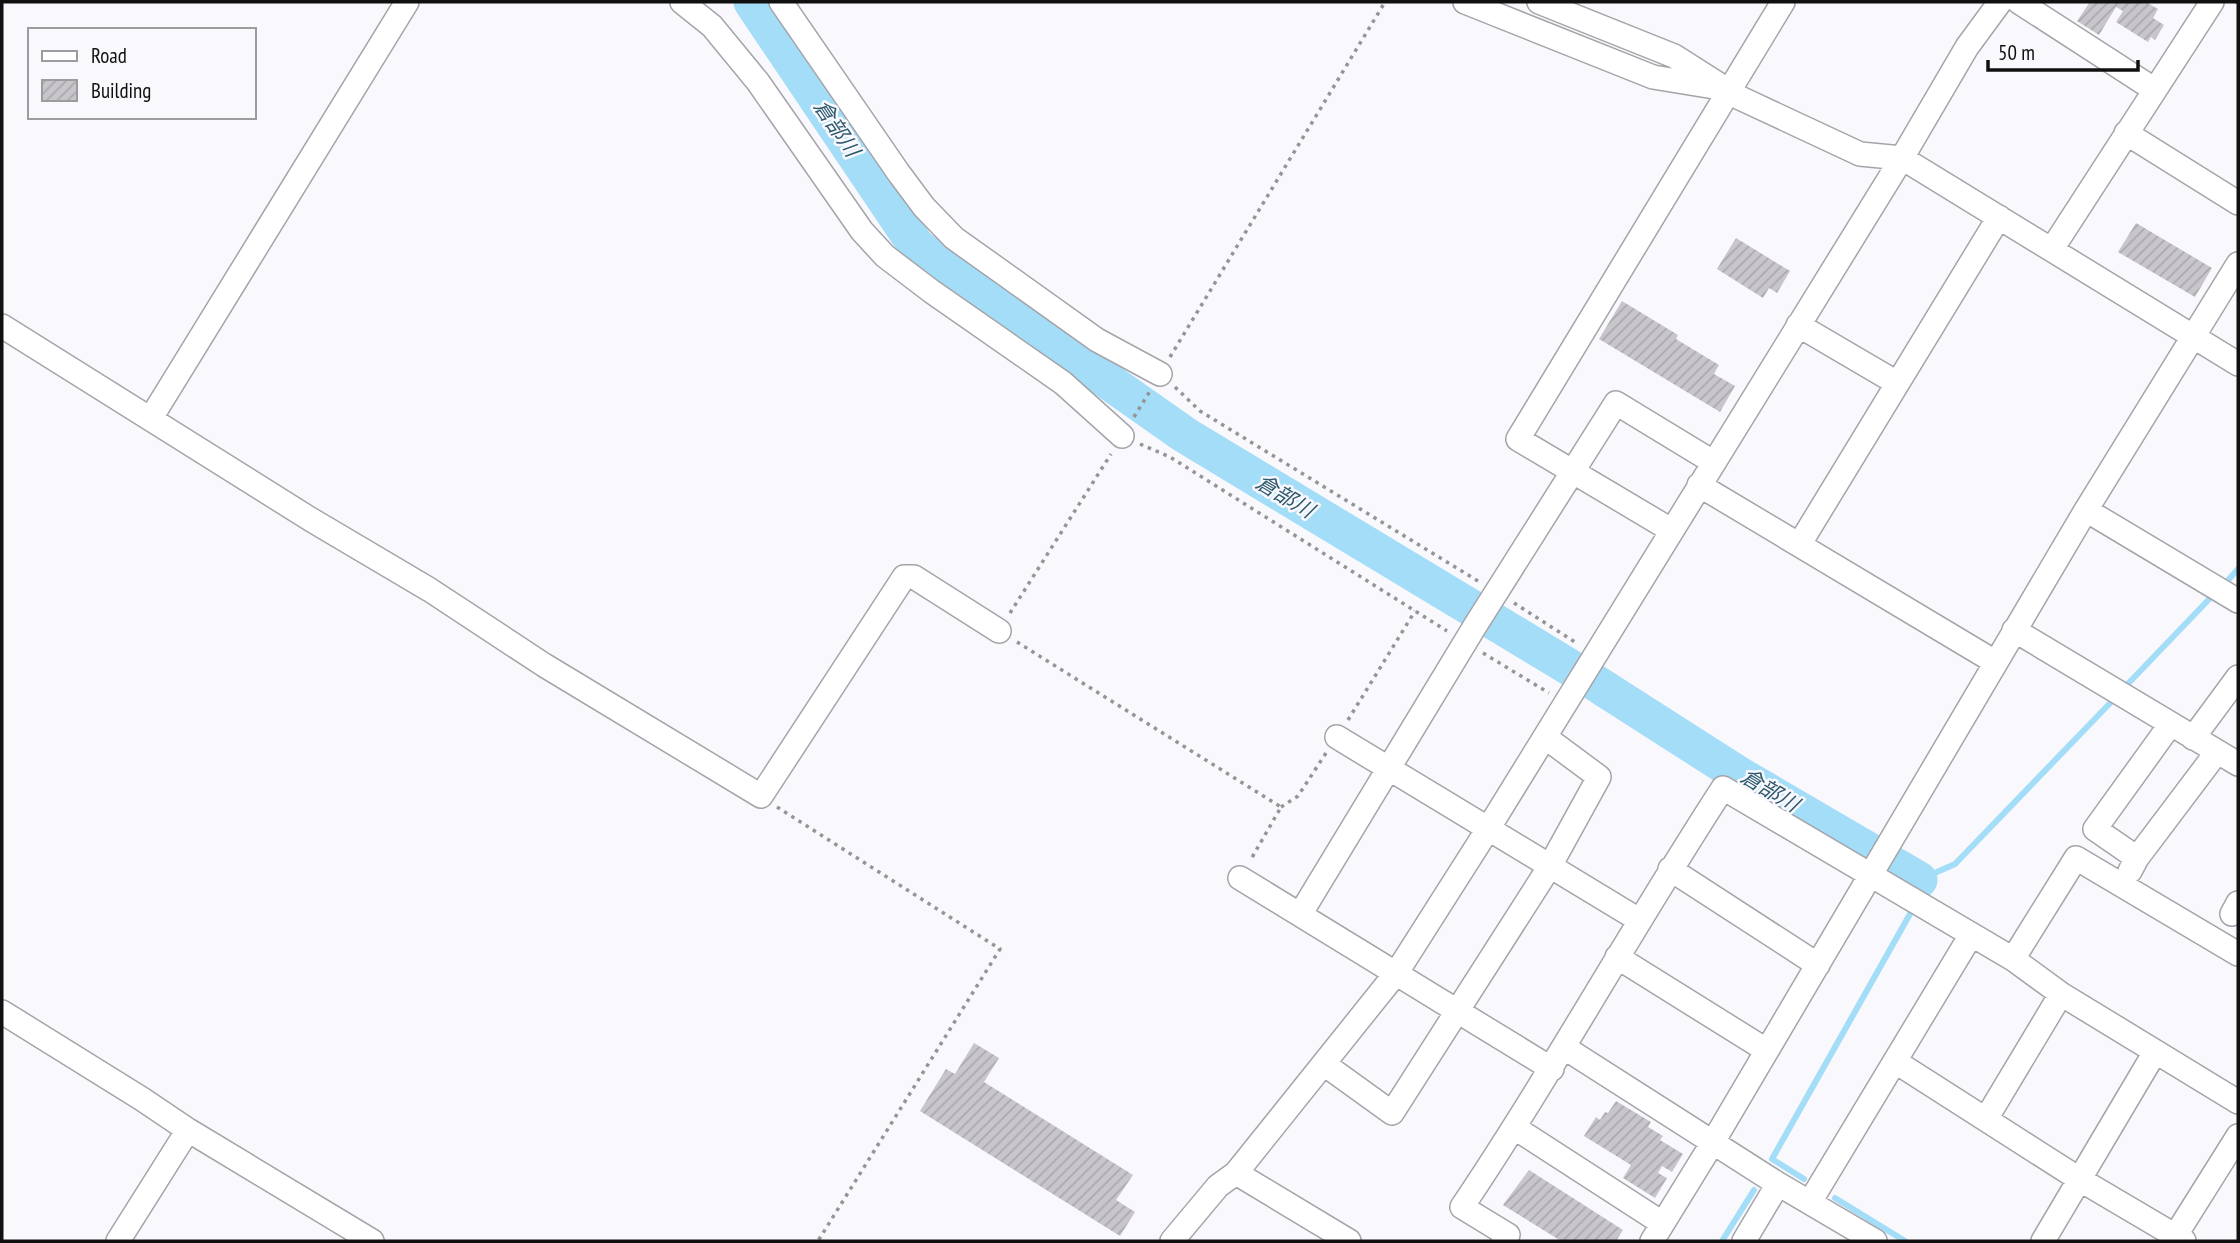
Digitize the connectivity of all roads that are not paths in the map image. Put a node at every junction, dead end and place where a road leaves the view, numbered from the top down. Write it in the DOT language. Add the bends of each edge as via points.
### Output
graph roads {
  1 [pos="407,2"];
  2 [pos="682,2"];
  3 [pos="780,2"];
  4 [pos="1465,2"];
  5 [pos="1539,2"];
  6 [pos="1783,2"];
  7 [pos="2000,2"];
  8 [pos="2020,2"];
  9 [pos="2212,2"];
  10 [pos="1728,90"];
  11 [pos="2155,90"];
  12 [pos="2126,134"];
  13 [pos="1902,158"];
  14 [pos="2238,203"];
  15 [pos="1999,216"];
  16 [pos="2052,249"];
  17 [pos="2238,264"];
  18 [pos="1798,325"];
  19 [pos="2,326"];
  20 [pos="2194,337"];
  21 [pos="2238,365"];
  22 [pos="1158,378"];
  23 [pos="1897,383"];
  24 [pos="151,418"];
  25 [pos="1126,430"];
  26 [pos="1713,461"];
  27 [pos="1572,473"];
  28 [pos="1699,485"];
  29 [pos="2086,510"];
  30 [pos="1671,530"];
  31 [pos="1799,545"];
  32 [pos="2225,593"];
  33 [pos="2014,630"];
  34 [pos="999,631"];
  35 [pos="1995,662"];
  36 [pos="2238,677"];
  37 [pos="2170,725"];
  38 [pos="1337,737"];
  39 [pos="1545,737"];
  40 [pos="2193,738"];
  41 [pos="2217,752"];
  42 [pos="2238,764"];
  43 [pos="1389,767"];
  44 [pos="1488,829"];
  45 [pos="2137,858"];
  46 [pos="1550,866"];
  47 [pos="1670,869"];
  48 [pos="1871,873"];
  49 [pos="1240,878"];
  50 [pos="2122,886"];
  51 [pos="1301,913"];
  52 [pos="1639,920"];
  53 [pos="1971,935"];
  54 [pos="2238,954"];
  55 [pos="1617,957"];
  56 [pos="2013,959"];
  57 [pos="1818,965"];
  58 [pos="1397,972"];
  59 [pos="2061,994"];
  60 [pos="1457,1011"];
  61 [pos="2,1012"];
  62 [pos="1564,1048"];
  63 [pos="1766,1051"];
  64 [pos="2155,1052"];
  65 [pos="1896,1062"];
  66 [pos="1324,1064"];
  67 [pos="1552,1069"];
  68 [pos="2238,1102"];
  69 [pos="1986,1119"];
  70 [pos="1515,1128"];
  71 [pos="188,1130"];
  72 [pos="2238,1136"];
  73 [pos="1713,1142"];
  74 [pos="1236,1173"];
  75 [pos="2079,1179"];
  76 [pos="1778,1184"];
  77 [pos="1810,1202"];
  78 [pos="1657,1232"];
  79 [pos="2177,1240"];
  80 [pos="118,1241"];
  81 [pos="372,1241"];
  82 [pos="1172,1241"];
  83 [pos="1349,1241"];
  84 [pos="1503,1241"];
  85 [pos="1744,1241"];
  86 [pos="1875,1241"];
  87 [pos="2043,1241"];
  1 -- 24 [label="street"];
  2 -- 25 [label="street" via="712,26 758,82 862,231 885,256"];
  3 -- 22 [label="street" via="898,172 954,238"];
  4 -- 10 [label="street" via="1653,77"];
  5 -- 10 [label="street" via="1674,56"];
  6 -- 10 [label="street"];
  7 -- 13 [label="street" via="1967,47"];
  8 -- 11 [label="street"];
  9 -- 11 [label="street"];
  10 -- 13 [label="street" via="1860,154"];
  10 -- 27 [label="street" via="1518,439"];
  11 -- 12 [label="street"];
  12 -- 14 [label="street"];
  12 -- 16 [label="street"];
  13 -- 15 [label="street"];
  13 -- 18 [label="street"];
  15 -- 16 [label="street"];
  15 -- 23 [label="street"];
  16 -- 20 [label="street"];
  17 -- 20 [label="street"];
  18 -- 23 [label="street"];
  18 -- 26 [label="street"];
  19 -- 24 [label="street"];
  20 -- 21 [label="street"];
  20 -- 29 [label="street"];
  23 -- 31 [label="street"];
  24 -- 34 [label="street" via="761,796 904,577 914,577"];
  26 -- 27 [label="street" via="1616,403"];
  26 -- 28 [label="street"];
  27 -- 30 [label="street"];
  27 -- 43 [label="street"];
  28 -- 30 [label="street"];
  28 -- 31 [label="street"];
  29 -- 32 [label="street"];
  29 -- 33 [label="street"];
  30 -- 39 [label="street"];
  31 -- 35 [label="street"];
  33 -- 35 [label="street"];
  33 -- 37 [label="street"];
  35 -- 48 [label="street"];
  36 -- 40 [label="street"];
  37 -- 40 [label="street"];
  37 -- 45 [label="street" via="2095,829"];
  38 -- 43 [label="street"];
  39 -- 44 [label="street"];
  39 -- 46 [label="street" via="1599,777"];
  40 -- 41 [label="street"];
  41 -- 42 [label="street"];
  41 -- 45 [label="street"];
  43 -- 44 [label="street"];
  43 -- 51 [label="street"];
  44 -- 46 [label="street"];
  44 -- 58 [label="street"];
  45 -- 50 [label="street"];
  46 -- 52 [label="street"];
  46 -- 60 [label="street"];
  47 -- 48 [label="street" via="1723,788"];
  47 -- 52 [label="street"];
  47 -- 57 [label="street"];
  48 -- 53 [label="street"];
  48 -- 57 [label="street"];
  49 -- 51 [label="street"];
  50 -- 54 [label="street"];
  50 -- 56 [label="street" via="2076,858"];
  51 -- 58 [label="street"];
  52 -- 55 [label="street"];
  53 -- 56 [label="street"];
  53 -- 65 [label="street"];
  55 -- 62 [label="street"];
  55 -- 63 [label="street"];
  56 -- 59 [label="street"];
  57 -- 63 [label="street"];
  58 -- 60 [label="street"];
  58 -- 66 [label="street"];
  59 -- 64 [label="street"];
  59 -- 69 [label="street"];
  60 -- 66 [label="street" via="1391,1113"];
  60 -- 67 [label="street"];
  61 -- 71 [label="street"];
  62 -- 67 [label="street"];
  62 -- 73 [label="street"];
  63 -- 73 [label="street"];
  64 -- 68 [label="street"];
  64 -- 75 [label="street"];
  65 -- 69 [label="street"];
  65 -- 77 [label="street"];
  66 -- 74 [label="street"];
  67 -- 70 [label="street"];
  69 -- 75 [label="street"];
  70 -- 78 [label="street"];
  70 -- 84 [label="street" via="1462,1207 1508,1234"];
  71 -- 80 [label="street"];
  71 -- 81 [label="street"];
  72 -- 79 [label="street"];
  73 -- 76 [label="street"];
  73 -- 78 [label="street"];
  74 -- 82 [label="street" via="1218,1186"];
  74 -- 83 [label="street"];
  75 -- 79 [label="street"];
  75 -- 87 [label="street"];
  76 -- 77 [label="street"];
  76 -- 85 [label="street"];
  77 -- 86 [label="street"];
}
